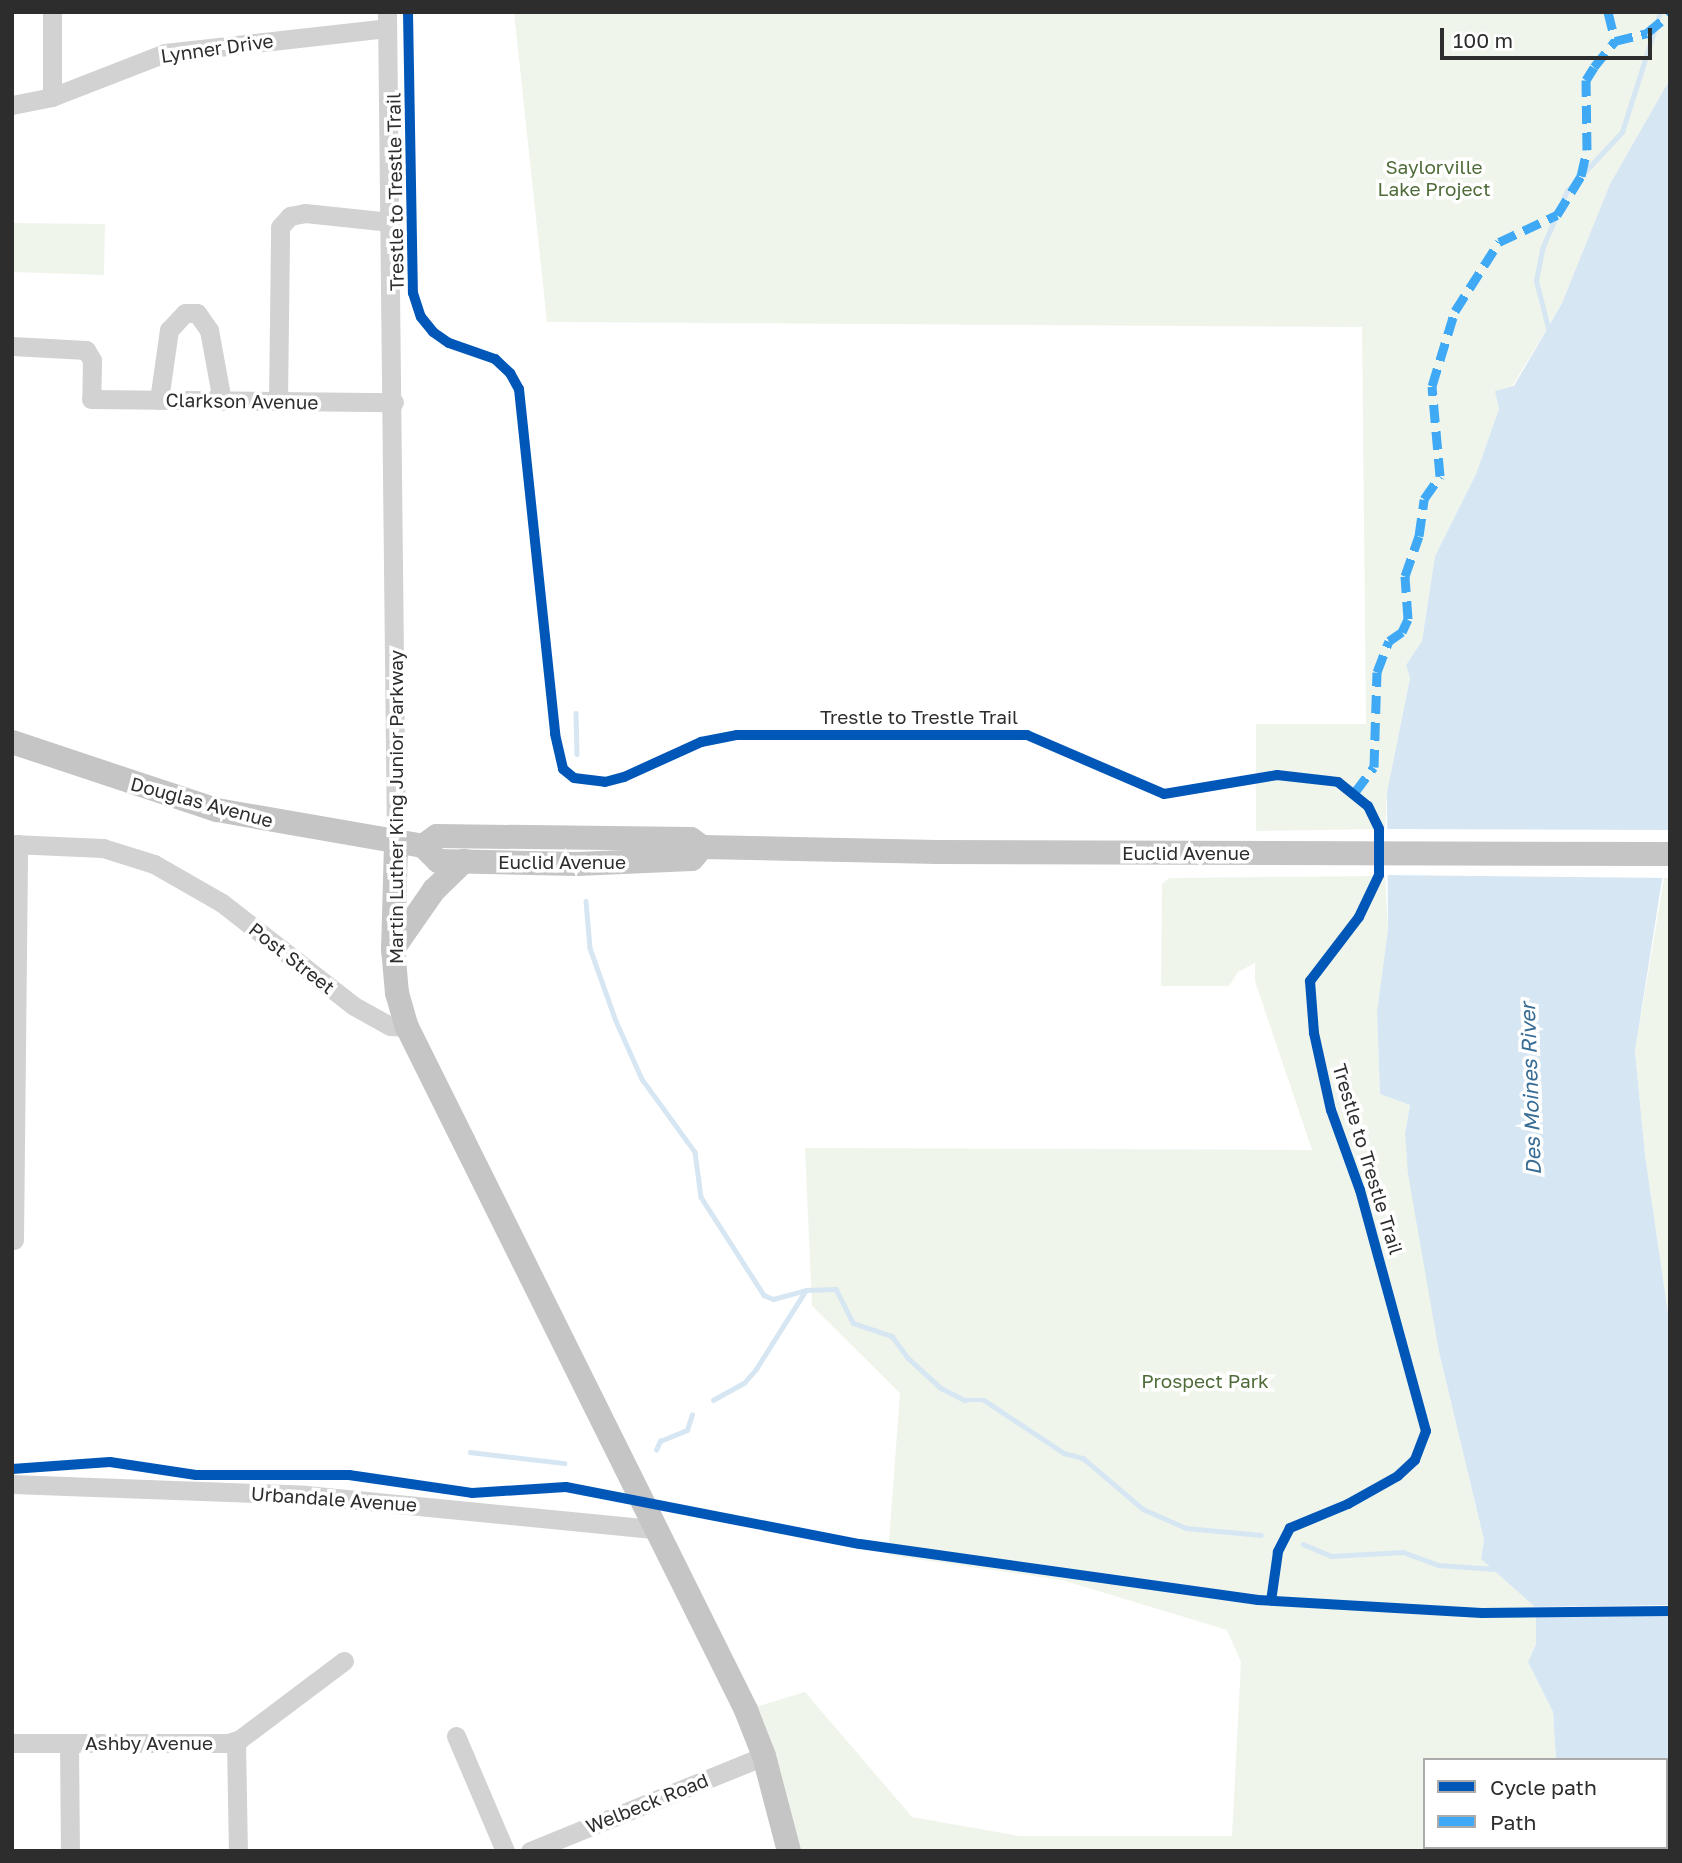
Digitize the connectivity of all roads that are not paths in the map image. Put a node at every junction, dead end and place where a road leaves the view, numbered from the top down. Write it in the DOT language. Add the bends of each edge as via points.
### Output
graph roads {
  1 [pos="52,12"];
  2 [pos="387,20"];
  3 [pos="52,97"];
  4 [pos="12,104"];
  5 [pos="391,222"];
  6 [pos="12,346"];
  7 [pos="159,400"];
  8 [pos="222,401"];
  9 [pos="278,402"];
  10 [pos="394,402"];
  11 [pos="12,742"];
  12 [pos="15,844"];
  13 [pos="396,844"];
  14 [pos="423,846"];
  15 [pos="702,847"];
  16 [pos="1670,854"];
  17 [pos="464,861"];
  18 [pos="393,949"];
  19 [pos="407,1027"];
  20 [pos="13,1203"];
  21 [pos="14,1240"];
  22 [pos="12,1484"];
  23 [pos="655,1529"];
  24 [pos="344,1661"];
  25 [pos="456,1736"];
  26 [pos="236,1741"];
  27 [pos="12,1743"];
  28 [pos="69,1743"];
  29 [pos="764,1756"];
  30 [pos="70,1851"];
  31 [pos="238,1851"];
  32 [pos="505,1851"];
  33 [pos="530,1851"];
  34 [pos="789,1851"];
  1 -- 3 [label="street"];
  2 -- 3 [label="street, Lynner Drive" via="165,53"];
  2 -- 5 [label="street, Martin Luther King Junior Parkway"];
  3 -- 4 [label="street, Lynner Drive"];
  5 -- 9 [label="street" via="305,214 290,216 280,227"];
  5 -- 10 [label="street, Martin Luther King Junior Parkway"];
  6 -- 7 [label="street, Clarkson Avenue" via="86,350 92,360 91,399"];
  7 -- 8 [label="street, Clarkson Avenue"];
  7 -- 8 [label="street" via="169,330 184,313 197,313 209,330"];
  8 -- 9 [label="street, Clarkson Avenue"];
  9 -- 10 [label="street, Clarkson Avenue"];
  10 -- 13 [label="street, Martin Luther King Junior Parkway"];
  11 -- 13 [label="main road, Douglas Avenue" via="217,810"];
  12 -- 19 [label="street, Post Street" via="103,848 154,864 222,903 354,1006 390,1026"];
  12 -- 20 [label="street"];
  13 -- 14 [label="main road, Euclid Avenue"];
  13 -- 18 [label="main road, Martin Luther King Junior Parkway"];
  14 -- 15 [label="main road, Euclid Avenue" via="437,836 691,839"];
  14 -- 17 [label="main road, Euclid Avenue" via="438,861"];
  15 -- 16 [label="main road, Euclid Avenue" via="1172,855"];
  15 -- 17 [label="main road, Euclid Avenue" via="692,859"];
  17 -- 18 [label="main road" via="434,890"];
  18 -- 19 [label="main road, Martin Luther King Junior Parkway" via="397,993"];
  19 -- 23 [label="main road, Martin Luther King Junior Parkway"];
  20 -- 21 [label="street"];
  22 -- 23 [label="street, Urbandale Avenue" via="306,1495"];
  23 -- 29 [label="main road, Martin Luther King Junior Parkway" via="746,1710"];
  24 -- 26 [label="street, Ashby Avenue"];
  25 -- 32 [label="street"];
  26 -- 28 [label="street, Ashby Avenue"];
  26 -- 31 [label="street"];
  27 -- 28 [label="street, Ashby Avenue"];
  28 -- 30 [label="street"];
  29 -- 33 [label="street, Welbeck Road"];
  29 -- 34 [label="main road, Martin Luther King Junior Parkway"];
}
